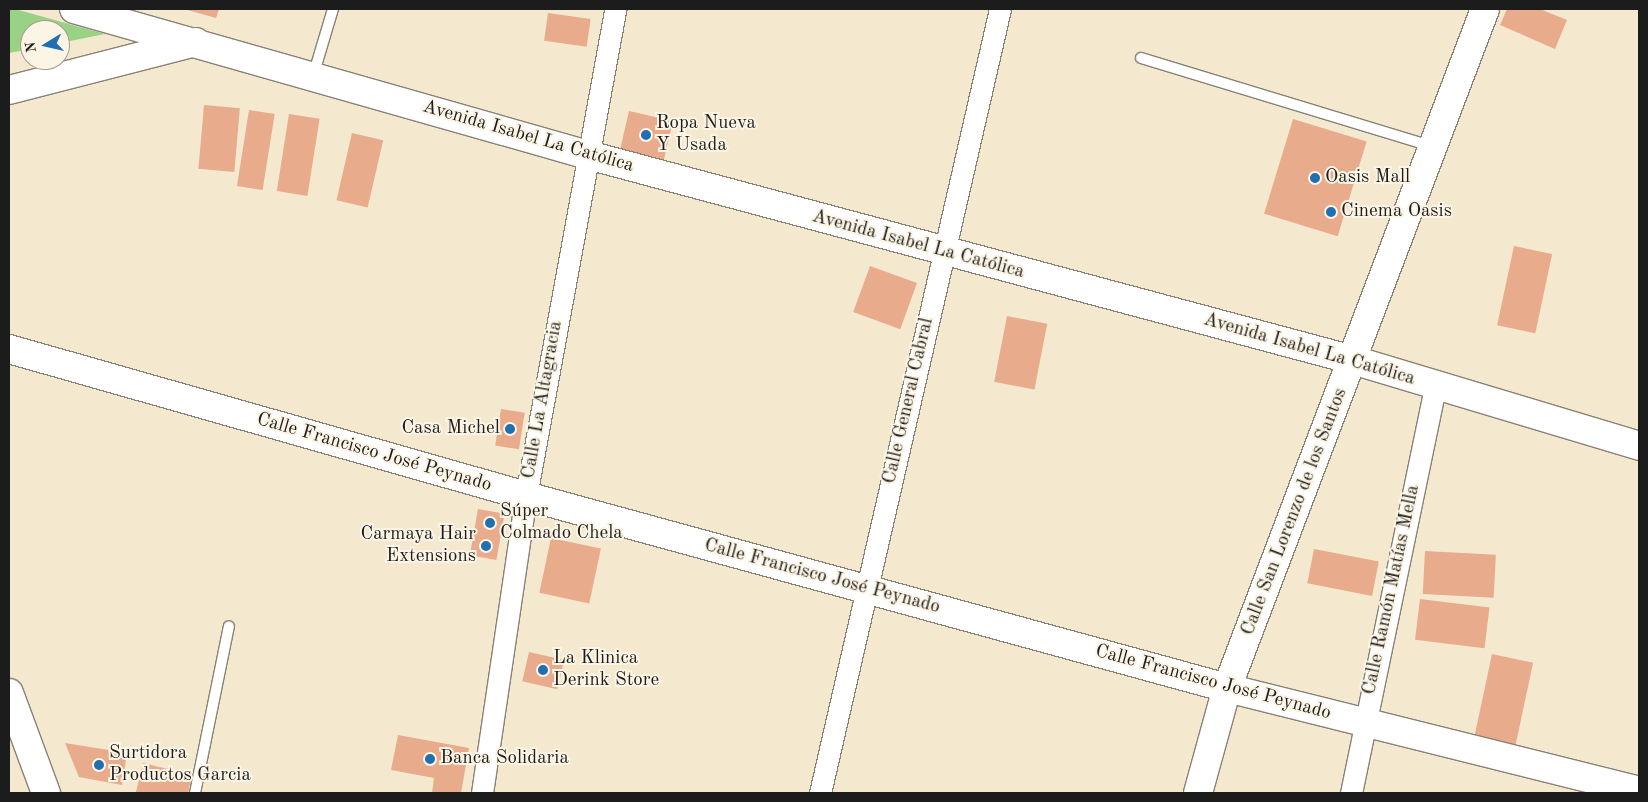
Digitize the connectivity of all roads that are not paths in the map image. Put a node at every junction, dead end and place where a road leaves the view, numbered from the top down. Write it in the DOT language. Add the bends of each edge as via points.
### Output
graph roads {
  1 [pos="74,9"];
  2 [pos="333,9"];
  3 [pos="615,9"];
  4 [pos="1000,9"];
  5 [pos="1485,9"];
  6 [pos="198,42"];
  7 [pos="1141,58"];
  8 [pos="313,76"];
  9 [pos="9,90"];
  10 [pos="1431,146"];
  11 [pos="588,155"];
  12 [pos="944,252"];
  13 [pos="9,349"];
  14 [pos="1353,360"];
  15 [pos="1436,386"];
  16 [pos="1639,446"];
  17 [pos="526,496"];
  18 [pos="866,589"];
  19 [pos="229,626"];
  20 [pos="1228,688"];
  21 [pos="9,693"];
  22 [pos="1364,723"];
  23 [pos="1639,791"];
  24 [pos="46,793"];
  25 [pos="195,793"];
  26 [pos="482,793"];
  27 [pos="820,793"];
  28 [pos="1198,793"];
  29 [pos="1350,793"];
  1 -- 6 [label="street, Avenida Isabel La Católica"];
  2 -- 8 [label="lane"];
  3 -- 11 [label="street, Calle La Altagracia"];
  4 -- 12 [label="street, Calle General Cabral"];
  5 -- 10 [label="street, Calle San Lorenzo de los Santos"];
  6 -- 8 [label="street, Avenida Isabel La Católica"];
  6 -- 9 [label="street"];
  7 -- 10 [label="lane"];
  8 -- 11 [label="street, Avenida Isabel La Católica"];
  10 -- 14 [label="street, Calle San Lorenzo de los Santos"];
  11 -- 12 [label="street, Avenida Isabel La Católica"];
  11 -- 17 [label="street, Calle La Altagracia"];
  12 -- 14 [label="street, Avenida Isabel La Católica"];
  12 -- 18 [label="street, Calle General Cabral"];
  13 -- 17 [label="street, Calle Francisco José Peynado"];
  14 -- 15 [label="street, Avenida Isabel La Católica"];
  14 -- 20 [label="street, Calle San Lorenzo de los Santos"];
  15 -- 16 [label="street, Avenida Isabel La Católica"];
  15 -- 22 [label="street, Calle Ramón Matías Mella"];
  17 -- 18 [label="street, Calle Francisco José Peynado"];
  17 -- 26 [label="street, Calle La Altagracia"];
  18 -- 20 [label="street, Calle Francisco José Peynado"];
  18 -- 27 [label="street, Calle General Cabral"];
  19 -- 25 [label="lane"];
  20 -- 22 [label="street, Calle Francisco José Peynado"];
  20 -- 28 [label="street, Calle San Lorenzo de los Santos"];
  21 -- 24 [label="street"];
  22 -- 23 [label="street, Calle Francisco José Peynado"];
  22 -- 29 [label="street, Calle Ramón Matías Mella"];
}
